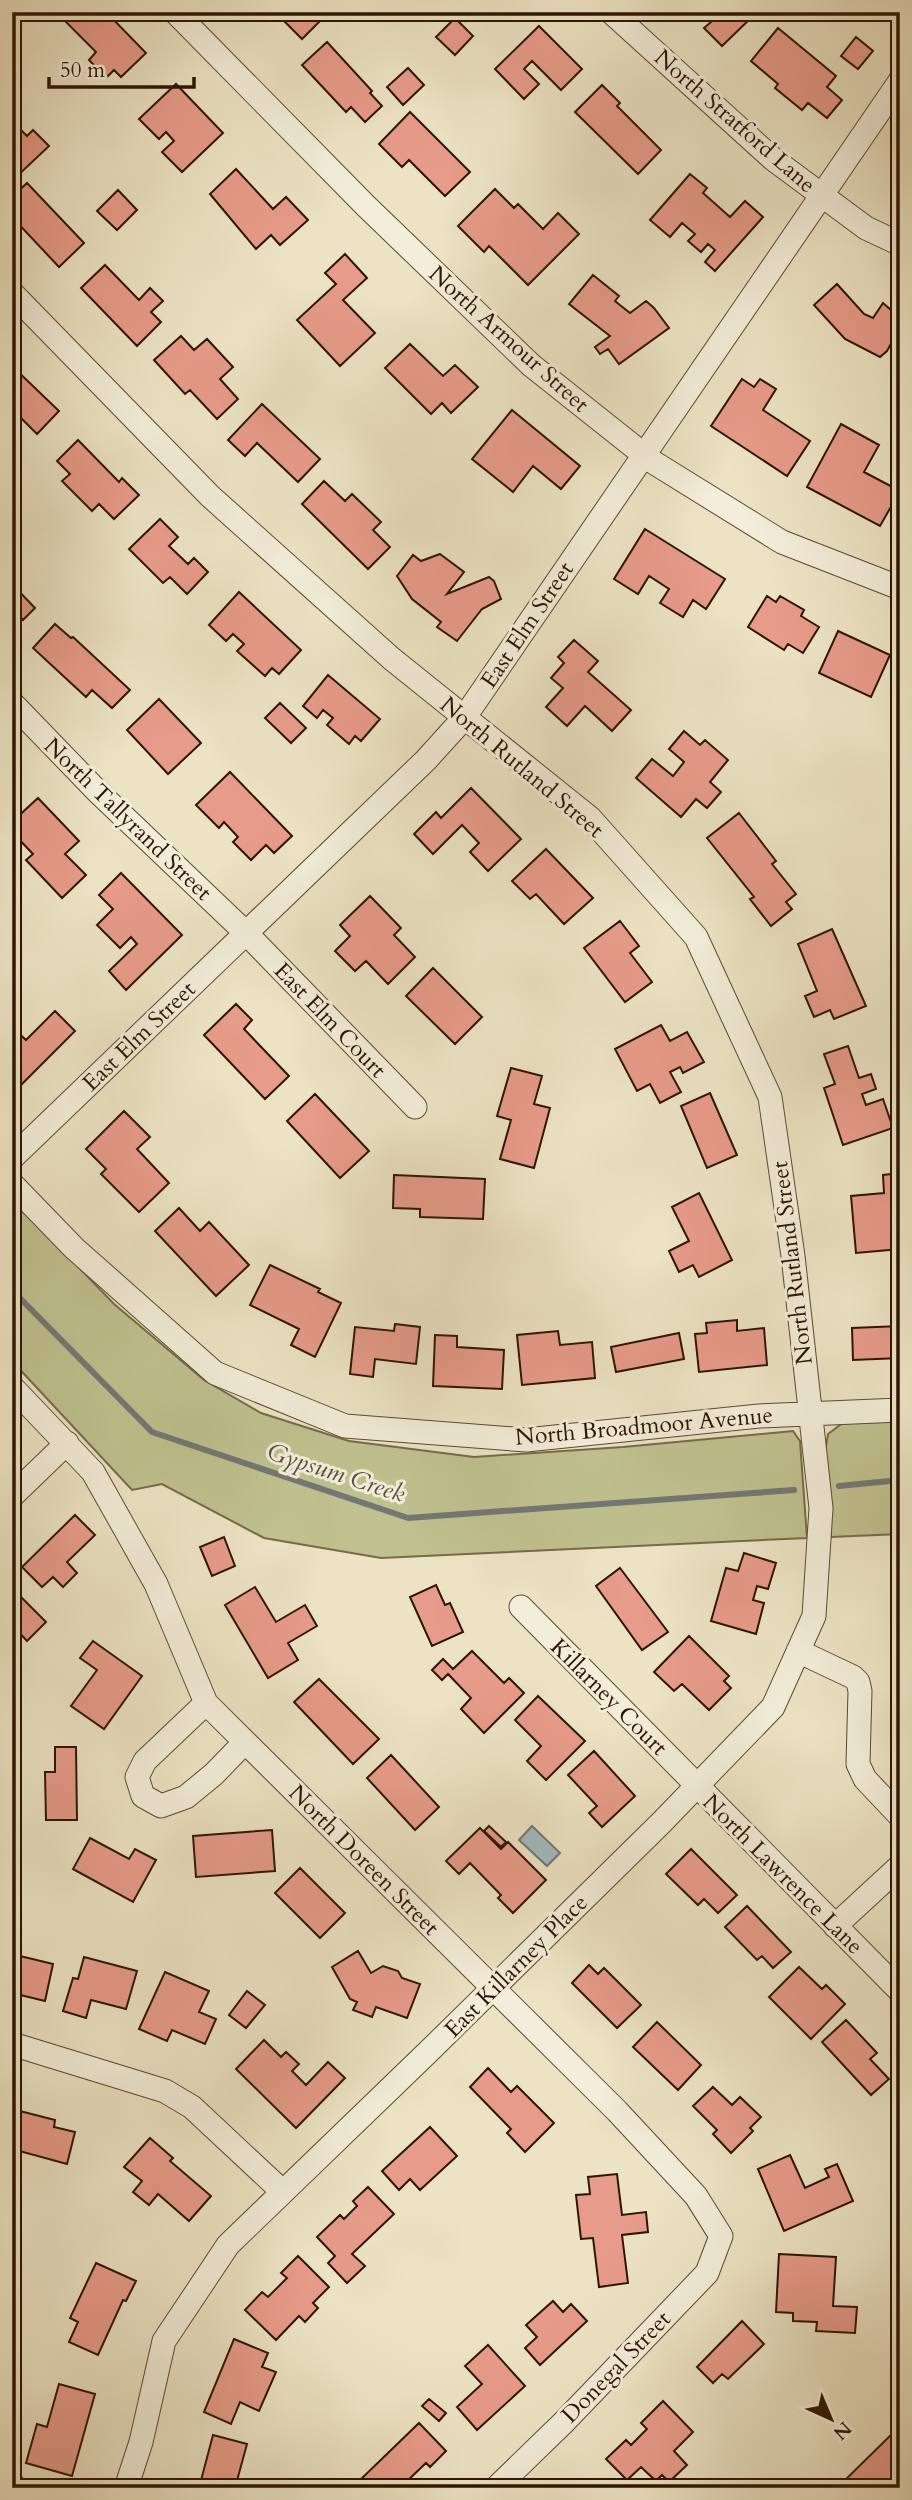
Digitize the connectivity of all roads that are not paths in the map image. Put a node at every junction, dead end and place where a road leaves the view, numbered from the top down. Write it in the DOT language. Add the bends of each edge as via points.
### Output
graph roads {
  1 [pos="175,12"];
  2 [pos="611,12"];
  3 [pos="900,81"];
  4 [pos="821,195"];
  5 [pos="900,244"];
  6 [pos="12,293"];
  7 [pos="643,454"];
  8 [pos="900,588"];
  9 [pos="12,703"];
  10 [pos="464,718"];
  11 [pos="246,933"];
  12 [pos="415,1107"];
  13 [pos="12,1158"];
  14 [pos="12,1184"];
  15 [pos="12,1387"];
  16 [pos="900,1410"];
  17 [pos="809,1413"];
  18 [pos="67,1443"];
  19 [pos="12,1496"];
  20 [pos="520,1608"];
  21 [pos="798,1651"];
  22 [pos="206,1703"];
  23 [pos="245,1742"];
  24 [pos="697,1786"];
  25 [pos="900,1816"];
  26 [pos="900,1866"];
  27 [pos="835,1926"];
  28 [pos="493,1989"];
  29 [pos="900,1991"];
  30 [pos="12,2045"];
  31 [pos="283,2192"];
  32 [pos="721,2236"];
  33 [pos="126,2488"];
  34 [pos="496,2488"];
  1 -- 7 [label="street, North Armour Street" via="531,365"];
  2 -- 4 [label="street, North Stratford Lane" via="773,159"];
  3 -- 4 [label="street, East Elm Street"];
  4 -- 5 [label="street, North Stratford Lane" via="866,228"];
  4 -- 7 [label="street, East Elm Street"];
  6 -- 10 [label="street, North Rutland Street" via="210,496"];
  7 -- 8 [label="street, North Armour Street" via="782,542"];
  7 -- 10 [label="street, East Elm Street"];
  9 -- 11 [label="street, North Tallyrand Street"];
  10 -- 11 [label="street, East Elm Street"];
  10 -- 17 [label="street, North Rutland Street" via="590,818 696,937 770,1097"];
  11 -- 12 [label="street, East Elm Court"];
  11 -- 13 [label="street, East Elm Street"];
  14 -- 17 [label="street, North Broadmoor Avenue" via="74,1248 215,1373 345,1426 526,1440"];
  15 -- 18 [label="street"];
  16 -- 17 [label="street, North Broadmoor Avenue"];
  17 -- 21 [label="street, East Killarney Place" via="821,1508 814,1616"];
  18 -- 19 [label="street"];
  18 -- 22 [label="street, North Doreen Street" via="93,1472 156,1584"];
  20 -- 24 [label="street, Killarney Court"];
  21 -- 24 [label="street, East Killarney Place" via="773,1707"];
  21 -- 25 [label="street" via="858,1682 858,1765"];
  22 -- 23 [label="street, North Doreen Street"];
  22 -- 23 [label="street" via="145,1761 137,1777 143,1796 160,1806 186,1797"];
  23 -- 28 [label="street, North Doreen Street"];
  24 -- 27 [label="street, North Lawrence Lane"];
  24 -- 28 [label="street, East Killarney Place"];
  26 -- 27 [label="street"];
  27 -- 29 [label="street, North Lawrence Lane"];
  28 -- 31 [label="street, East Killarney Place"];
  28 -- 32 [label="street, North Doreen Street" via="696,2196"];
  30 -- 31 [label="street" via="165,2091 192,2108"];
  31 -- 33 [label="street, East Killarney Place" via="228,2245 164,2341"];
  32 -- 34 [label="street, Donegal Street" via="707,2273"];
}
